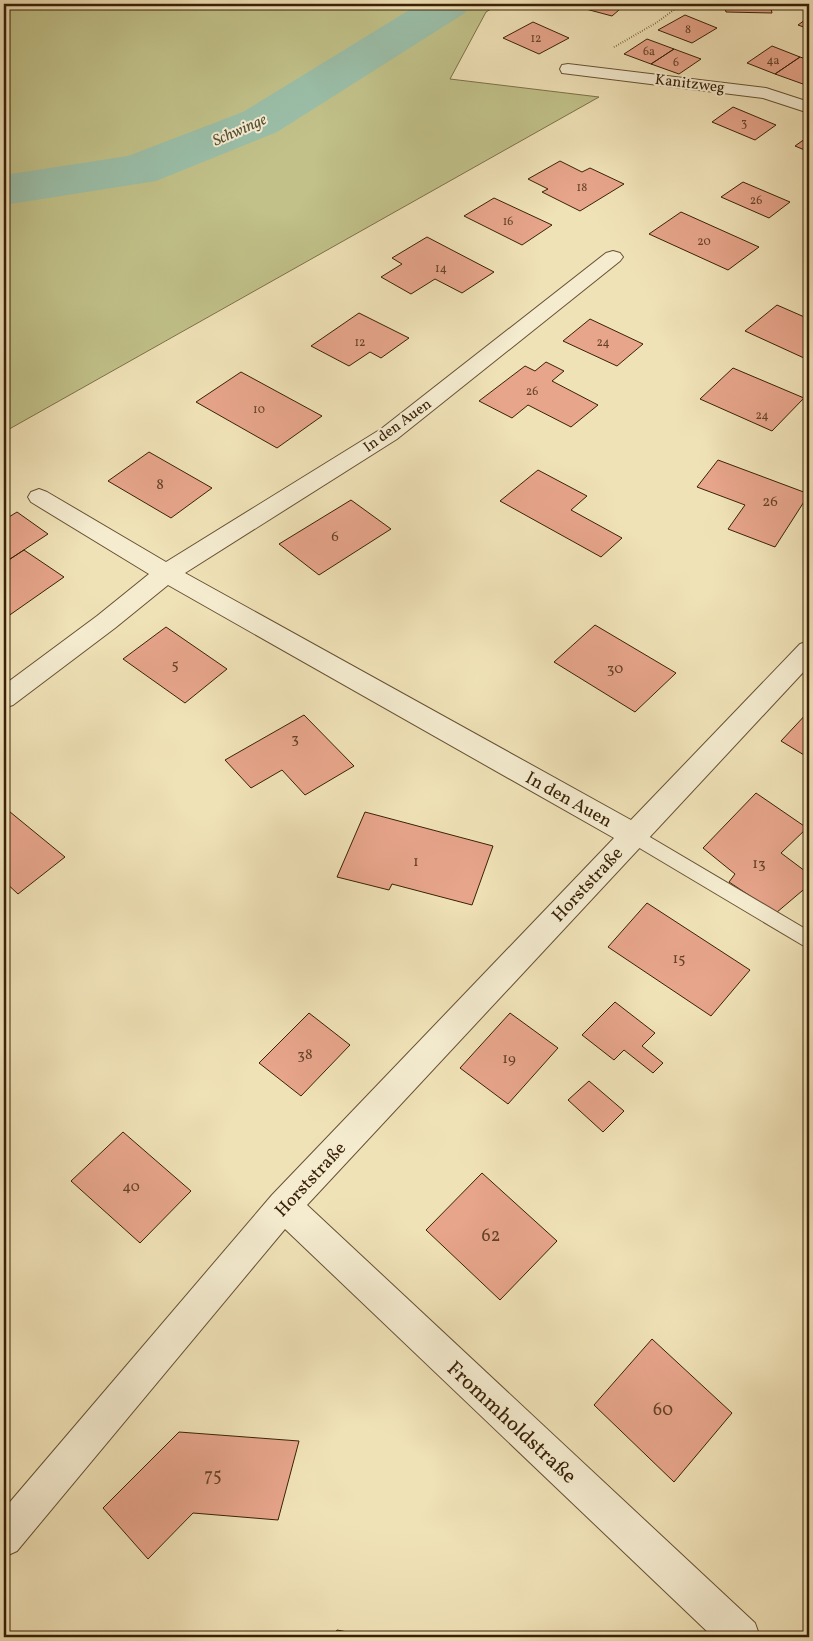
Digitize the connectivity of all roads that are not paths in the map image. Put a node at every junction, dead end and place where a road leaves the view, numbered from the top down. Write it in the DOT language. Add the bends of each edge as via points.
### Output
graph roads {
  1 [pos="568,69"];
  2 [pos="809,108"];
  3 [pos="613,257"];
  4 [pos="39,497"];
  5 [pos="166,573"];
  6 [pos="809,650"];
  7 [pos="4,698"];
  8 [pos="633,835"];
  9 [pos="809,941"];
  10 [pos="284,1206"];
  11 [pos="4,1538"];
  12 [pos="741,1637"];
  1 -- 2 [label="street, Kanitzweg" via="766,93"];
  3 -- 5 [label="street, In den Auen" via="389,434"];
  4 -- 5 [label="street, In den Auen"];
  5 -- 7 [label="street, In den Auen"];
  5 -- 8 [label="street, In den Auen"];
  6 -- 8 [label="street, Horststraße"];
  8 -- 9 [label="lane, Horststraße"];
  8 -- 10 [label="street, Horststraße"];
  10 -- 11 [label="street, Horststraße"];
  10 -- 12 [label="street, Frommholdstraße"];
}
